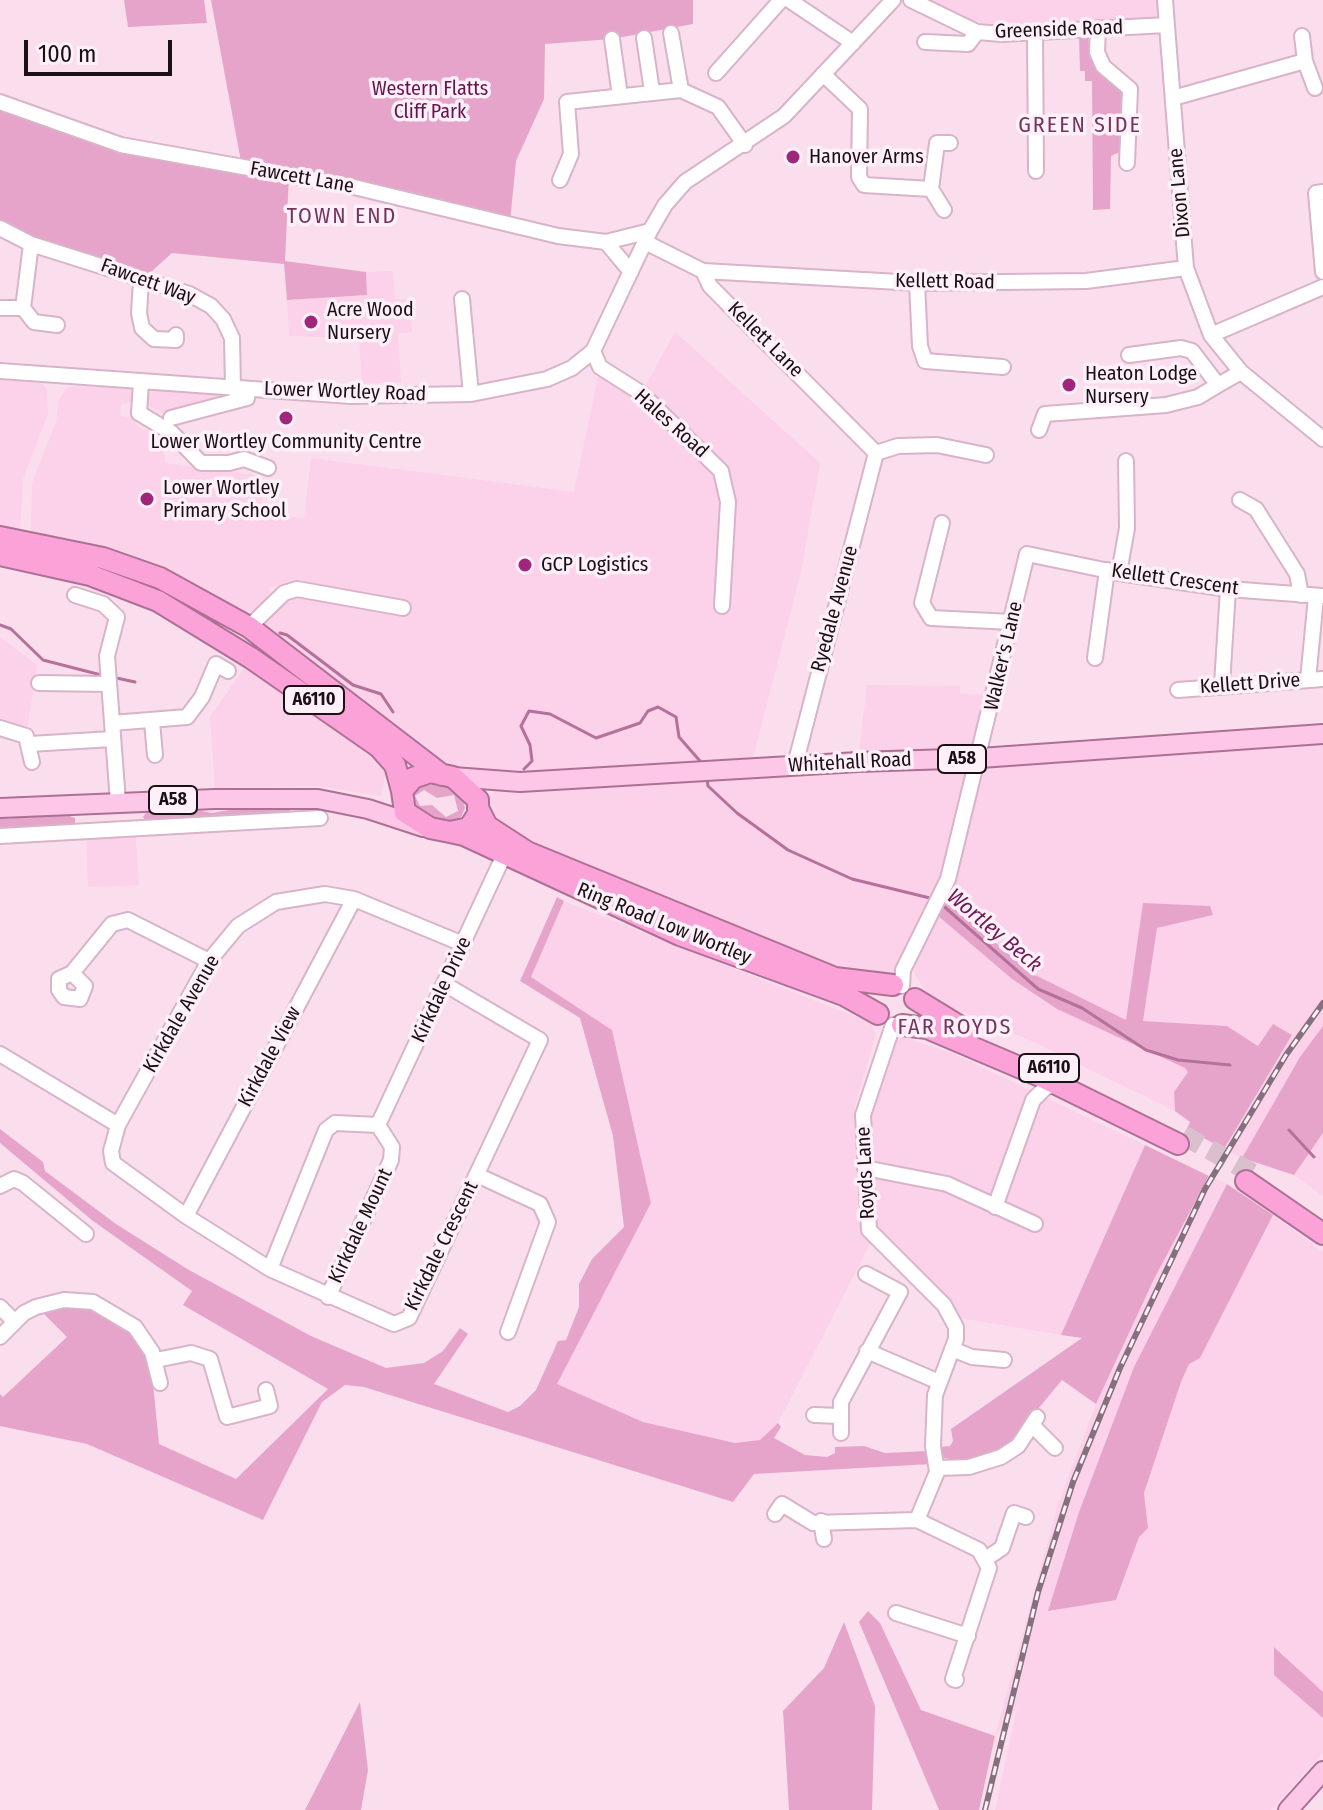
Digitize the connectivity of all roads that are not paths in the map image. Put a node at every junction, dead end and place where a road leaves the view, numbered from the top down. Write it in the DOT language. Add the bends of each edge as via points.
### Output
graph roads {
  1 [pos="781,0"];
  2 [pos="789,0"];
  3 [pos="893,0"];
  4 [pos="911,0"];
  5 [pos="1165,0"];
  6 [pos="1166,25"];
  7 [pos="1098,28"];
  8 [pos="977,32"];
  9 [pos="1035,32"];
  10 [pos="671,33"];
  11 [pos="1302,36"];
  12 [pos="644,38"];
  13 [pos="612,39"];
  14 [pos="925,42"];
  15 [pos="853,43"];
  16 [pos="1305,61"];
  17 [pos="716,73"];
  18 [pos="823,74"];
  19 [pos="1315,88"];
  20 [pos="681,90"];
  21 [pos="652,91"];
  22 [pos="620,96"];
  23 [pos="1173,98"];
  24 [pos="0,102"];
  25 [pos="950,143"];
  26 [pos="745,145"];
  27 [pos="1127,163"];
  28 [pos="1036,171"];
  29 [pos="560,180"];
  30 [pos="931,189"];
  31 [pos="1323,192"];
  32 [pos="944,210"];
  33 [pos="0,228"];
  34 [pos="647,237"];
  35 [pos="606,242"];
  36 [pos="31,244"];
  37 [pos="1186,268"];
  38 [pos="703,271"];
  39 [pos="631,272"];
  40 [pos="1323,272"];
  41 [pos="141,281"];
  42 [pos="917,283"];
  43 [pos="1323,287"];
  44 [pos="462,299"];
  45 [pos="0,308"];
  46 [pos="23,308"];
  47 [pos="57,325"];
  48 [pos="176,335"];
  49 [pos="1211,335"];
  50 [pos="593,351"];
  51 [pos="1129,355"];
  52 [pos="1003,367"];
  53 [pos="0,371"];
  54 [pos="1241,372"];
  55 [pos="141,382"];
  56 [pos="1218,385"];
  57 [pos="241,389"];
  58 [pos="471,394"];
  59 [pos="171,418"];
  60 [pos="1039,430"];
  61 [pos="1323,439"];
  62 [pos="876,453"];
  63 [pos="986,455"];
  64 [pos="1126,461"];
  65 [pos="268,468"];
  66 [pos="1240,500"];
  67 [pos="942,523"];
  68 [pos="0,537"];
  69 [pos="1027,554"];
  70 [pos="0,555"];
  71 [pos="1113,572"];
  72 [pos="1228,589"];
  73 [pos="75,595"];
  74 [pos="1313,596"];
  75 [pos="722,606"];
  76 [pos="403,608"];
  77 [pos="1012,622"];
  78 [pos="249,627"];
  79 [pos="1095,658"];
  80 [pos="218,665"];
  81 [pos="1316,679"];
  82 [pos="39,683"];
  83 [pos="108,684"];
  84 [pos="1222,685"];
  85 [pos="1178,690"];
  86 [pos="304,693"];
  87 [pos="152,722"];
  88 [pos="112,723"];
  89 [pos="0,728"];
  90 [pos="1323,734"];
  91 [pos="112,739"];
  92 [pos="30,744"];
  93 [pos="155,755"];
  94 [pos="980,758"];
  95 [pos="32,762"];
  96 [pos="795,765"];
  97 [pos="448,776"];
  98 [pos="520,782"];
  99 [pos="402,792"];
  100 [pos="297,798"];
  101 [pos="118,802"];
  102 [pos="139,802"];
  103 [pos="79,804"];
  104 [pos="0,808"];
  105 [pos="479,808"];
  106 [pos="368,809"];
  107 [pos="320,818"];
  108 [pos="298,819"];
  109 [pos="140,828"];
  110 [pos="440,830"];
  111 [pos="80,832"];
  112 [pos="0,836"];
  113 [pos="504,855"];
  114 [pos="354,899"];
  115 [pos="463,944"];
  116 [pos="209,961"];
  117 [pos="72,973"];
  118 [pos="446,985"];
  119 [pos="904,990"];
  120 [pos="891,1021"];
  121 [pos="0,1054"];
  122 [pos="1057,1085"];
  123 [pos="118,1125"];
  124 [pos="378,1125"];
  125 [pos="111,1151"];
  126 [pos="865,1168"];
  127 [pos="477,1175"];
  128 [pos="0,1186"];
  129 [pos="995,1207"];
  130 [pos="186,1216"];
  131 [pos="1323,1220"];
  132 [pos="1035,1224"];
  133 [pos="86,1234"];
  134 [pos="1323,1234"];
  135 [pos="270,1269"];
  136 [pos="866,1274"];
  137 [pos="328,1297"];
  138 [pos="0,1307"];
  139 [pos="14,1321"];
  140 [pos="508,1332"];
  141 [pos="0,1337"];
  142 [pos="952,1349"];
  143 [pos="867,1351"];
  144 [pos="156,1360"];
  145 [pos="1004,1360"];
  146 [pos="939,1382"];
  147 [pos="160,1383"];
  148 [pos="266,1390"];
  149 [pos="814,1415"];
  150 [pos="841,1416"];
  151 [pos="841,1433"];
  152 [pos="1055,1448"];
  153 [pos="937,1468"];
  154 [pos="775,1514"];
  155 [pos="1026,1517"];
  156 [pos="917,1520"];
  157 [pos="821,1521"];
  158 [pos="824,1539"];
  159 [pos="987,1558"];
  160 [pos="896,1613"];
  161 [pos="968,1636"];
  162 [pos="956,1680"];
  163 [pos="1323,1771"];
  164 [pos="1288,1810"];
  1 -- 17 [label="street"];
  2 -- 15 [label="street"];
  3 -- 15 [label="street"];
  4 -- 8 [label="street, Greenside Road"];
  5 -- 6 [label="street, Dixon Lane"];
  6 -- 7 [label="street, Greenside Road"];
  6 -- 23 [label="street, Dixon Lane"];
  7 -- 9 [label="street, Greenside Road"];
  7 -- 27 [label="street" via="1097,52 1103,66 1130,89"];
  8 -- 9 [label="street, Greenside Road"];
  8 -- 14 [label="street" via="968,44"];
  9 -- 28 [label="street"];
  10 -- 20 [label="street"];
  11 -- 16 [label="street"];
  12 -- 21 [label="street"];
  13 -- 22 [label="street"];
  15 -- 18 [label="street"];
  16 -- 19 [label="street"];
  16 -- 23 [label="street"];
  18 -- 26 [label="street" via="784,116"];
  18 -- 30 [label="street" via="860,109 859,177 864,185"];
  20 -- 21 [label="street"];
  20 -- 26 [label="street" via="718,107"];
  21 -- 22 [label="street"];
  22 -- 29 [label="street" via="567,102 571,154"];
  23 -- 37 [label="street, Dixon Lane"];
  24 -- 35 [label="street, Fawcett Lane" via="121,145 354,187 558,236"];
  25 -- 30 [label="street" via="937,143"];
  26 -- 34 [label="street" via="685,182"];
  30 -- 32 [label="street"];
  31 -- 40 [label="street" via="1316,193"];
  33 -- 36 [label="street, Fawcett Way"];
  34 -- 35 [label="street, Fawcett Lane"];
  34 -- 38 [label="street, Kellett Lane"];
  34 -- 39 [label="street"];
  35 -- 39 [label="street"];
  36 -- 41 [label="street, Fawcett Way"];
  36 -- 46 [label="street"];
  37 -- 42 [label="street, Kellett Road" via="1086,281"];
  37 -- 49 [label="street, Dixon Lane"];
  38 -- 42 [label="street, Kellett Road"];
  38 -- 62 [label="street, Kellett Lane" via="710,286"];
  39 -- 50 [label="street"];
  41 -- 48 [label="street" via="142,328 154,339 176,340"];
  41 -- 57 [label="street, Fawcett Way" via="211,306 223,319 233,346"];
  42 -- 52 [label="street" via="925,361"];
  43 -- 49 [label="street"];
  44 -- 58 [label="street"];
  45 -- 46 [label="street"];
  46 -- 47 [label="street" via="34,322"];
  49 -- 54 [label="street, Dixon Lane"];
  50 -- 58 [label="street, Lower Wortley Road" via="547,379"];
  50 -- 75 [label="street, Hales Road" via="600,367 641,393 721,471 728,502"];
  51 -- 56 [label="street" via="1192,351"];
  53 -- 55 [label="street, Lower Wortley Road"];
  54 -- 56 [label="street"];
  54 -- 61 [label="street, Dixon Lane"];
  55 -- 57 [label="street, Lower Wortley Road"];
  55 -- 65 [label="street" via="139,413 172,433 201,463 229,463 245,453"];
  56 -- 60 [label="street" via="1198,397 1166,405 1045,414"];
  57 -- 58 [label="street, Lower Wortley Road" via="351,396"];
  57 -- 59 [label="street" via="247,398"];
  62 -- 63 [label="street" via="898,446 937,445"];
  62 -- 96 [label="street, Ryedale Avenue"];
  64 -- 71 [label="street" via="1127,528"];
  66 -- 74 [label="street" via="1256,509"];
  67 -- 77 [label="street" via="922,603 931,618"];
  68 -- 78 [label="highway, A6110" via="103,558 160,578"];
  69 -- 71 [label="street, Kellett Crescent"];
  69 -- 77 [label="street, Walker's Lane"];
  70 -- 86 [label="highway, A6110" via="90,575 158,601"];
  71 -- 72 [label="street, Kellett Crescent"];
  71 -- 79 [label="street"];
  72 -- 74 [label="street, Kellett Crescent"];
  72 -- 84 [label="street"];
  73 -- 83 [label="street" via="103,604 117,617 107,656"];
  74 -- 81 [label="street"];
  76 -- 78 [label="street" via="297,589 284,593"];
  77 -- 94 [label="street, Walker's Lane"];
  78 -- 86 [label="highway" via="251,644"];
  78 -- 97 [label="highway, A6110"];
  80 -- 87 [label="street" via="187,717"];
  81 -- 84 [label="street, Kellett Drive"];
  82 -- 83 [label="street"];
  83 -- 88 [label="street"];
  84 -- 85 [label="street, Kellett Drive"];
  86 -- 99 [label="highway, A6110" via="379,747 395,765"];
  87 -- 88 [label="street"];
  87 -- 93 [label="street"];
  88 -- 91 [label="street"];
  89 -- 92 [label="street" via="21,732"];
  90 -- 94 [label="main road, Whitehall Road / A58"];
  91 -- 92 [label="street"];
  91 -- 101 [label="street"];
  92 -- 95 [label="street"];
  94 -- 96 [label="main road, Whitehall Road / A58"];
  94 -- 119 [label="street" via="948,879 903,970"];
  96 -- 98 [label="main road, Whitehall Road / A58"];
  97 -- 98 [label="main road, Whitehall Road / A58"];
  97 -- 99 [label="highway" via="421,774"];
  97 -- 105 [label="highway, A6110" via="472,792"];
  98 -- 105 [label="main road, Whitehall Road / A58" via="498,787"];
  99 -- 106 [label="main road" via="386,805"];
  99 -- 110 [label="highway, A6110" via="405,812"];
  100 -- 102 [label="main road, A58"];
  100 -- 106 [label="main road, A58"];
  100 -- 108 [label="street"];
  101 -- 102 [label="main road, A58"];
  101 -- 103 [label="main road, A58"];
  102 -- 109 [label="street"];
  103 -- 104 [label="main road, A58"];
  103 -- 111 [label="street"];
  105 -- 110 [label="highway" via="469,828"];
  105 -- 119 [label="highway, Ring Road Low Wortley / A6110" via="487,826 527,852 835,978"];
  106 -- 110 [label="main road, A58"];
  107 -- 108 [label="street"];
  108 -- 109 [label="street"];
  109 -- 111 [label="street"];
  110 -- 113 [label="highway, Ring Road Low Wortley / A6110" via="464,835"];
  111 -- 112 [label="street"];
  113 -- 115 [label="street, Kirkdale Drive"];
  113 -- 120 [label="highway, Ring Road Low Wortley / A6110" via="680,935 844,995"];
  114 -- 115 [label="street, Kirkdale Avenue"];
  114 -- 116 [label="street, Kirkdale Avenue" via="325,894 276,902 238,926"];
  114 -- 130 [label="street, Kirkdale View"];
  115 -- 118 [label="street, Kirkdale Drive"];
  116 -- 117 [label="street" via="128,920 112,924"];
  116 -- 123 [label="street, Kirkdale Avenue"];
  118 -- 124 [label="street, Kirkdale Drive"];
  118 -- 127 [label="street, Kirkdale Crescent" via="540,1040"];
  119 -- 120 [label="highway" via="913,1016"];
  119 -- 120 [label="highway" via="878,997"];
  119 -- 122 [label="highway, Ring Road Low Wortley / A6110" via="952,1025 1121,1102 1181,1140"];
  120 -- 122 [label="highway, Ring Road Low Wortley / A6110" via="927,1028"];
  120 -- 126 [label="street, Royds Lane" via="865,1101"];
  121 -- 123 [label="street"];
  122 -- 129 [label="street" via="1039,1092"];
  123 -- 125 [label="street, Kirkdale Avenue"];
  124 -- 135 [label="street" via="335,1123 326,1130"];
  124 -- 137 [label="street, Kirkdale Mount" via="392,1147 391,1160"];
  125 -- 130 [label="street, Kirkdale Crescent" via="113,1163"];
  126 -- 129 [label="street" via="947,1184"];
  126 -- 142 [label="street, Royds Lane" via="869,1230 953,1317"];
  127 -- 137 [label="street, Kirkdale Crescent" via="409,1318 394,1324"];
  127 -- 140 [label="street" via="540,1204 548,1222"];
  128 -- 133 [label="street" via="14,1179 23,1183"];
  129 -- 132 [label="street"];
  130 -- 135 [label="street, Kirkdale Crescent"];
  131 -- 134 [label="highway" via="1249,1177"];
  135 -- 137 [label="street, Kirkdale Crescent"];
  136 -- 143 [label="street" via="900,1292"];
  138 -- 139 [label="street"];
  139 -- 141 [label="street"];
  139 -- 144 [label="street" via="51,1302 93,1302 135,1327"];
  142 -- 145 [label="street"];
  142 -- 146 [label="street"];
  143 -- 146 [label="street"];
  143 -- 150 [label="street" via="841,1402"];
  144 -- 147 [label="street"];
  144 -- 148 [label="street" via="191,1353 210,1359 227,1417 270,1406"];
  146 -- 153 [label="street" via="933,1419"];
  149 -- 150 [label="street"];
  150 -- 151 [label="street"];
  152 -- 153 [label="street" via="1035,1421 1018,1446 1001,1457 969,1467"];
  153 -- 156 [label="street"];
  154 -- 157 [label="street" via="782,1504 813,1523"];
  155 -- 159 [label="street" via="1014,1513 1002,1548"];
  156 -- 157 [label="street"];
  156 -- 159 [label="street"];
  157 -- 158 [label="street"];
  159 -- 161 [label="street" via="986,1580"];
  160 -- 161 [label="street"];
  161 -- 162 [label="street"];
  163 -- 164 [label="main road"];
}
